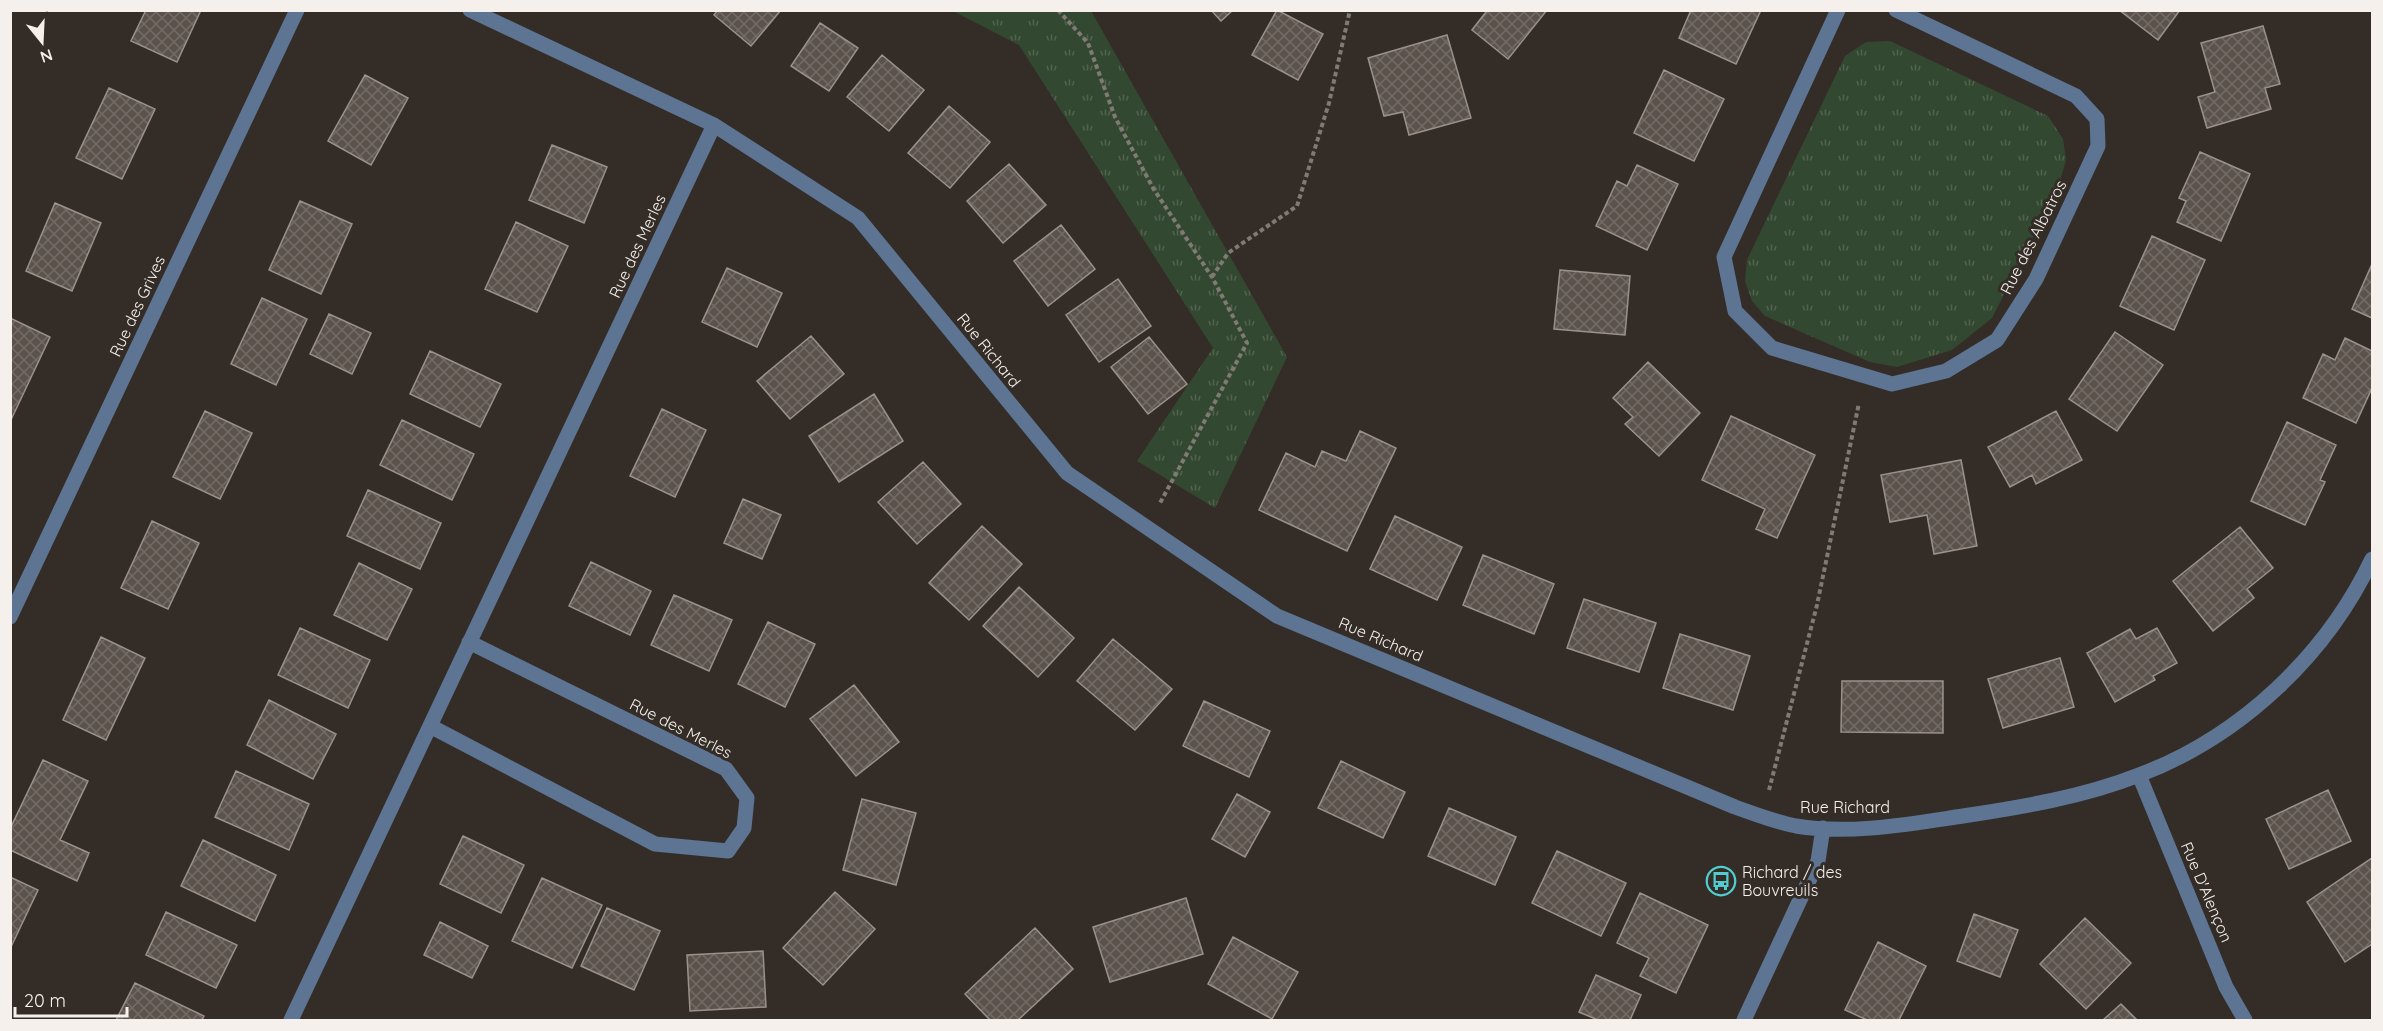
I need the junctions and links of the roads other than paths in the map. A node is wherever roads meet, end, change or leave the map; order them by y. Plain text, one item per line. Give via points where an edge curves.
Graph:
1 (297, 10) edge
2 (470, 10) edge
3 (1838, 10) edge
4 (1896, 10) edge
5 (714, 125) junction
6 (2373, 559) edge
7 (10, 617) edge
8 (470, 642) junction
9 (430, 726) junction
10 (2139, 775) junction
11 (1823, 828) junction
12 (291, 1020) edge
13 (1744, 1020) edge
14 (2245, 1020) edge

1 - 7 street, Rue des Grives
2 - 5 street, Rue Richard
3 - 4 street, Rue des Albatros via 1724,257 1735,311 1772,348 1892,384 1946,371 1997,340 2036,279 2098,147 2097,119 2076,96
5 - 8 street, Rue des Merles
5 - 11 street, Rue Richard via 858,218 1067,473 1277,615 1762,816 1797,826
6 - 10 street, Rue Richard via 2332,628 2278,687 2203,744
8 - 9 street, Rue des Merles
8 - 9 street, Rue des Merles via 726,769 747,798 744,828 728,851 655,844
9 - 12 street, Rue des Merles
10 - 11 street, Rue Richard via 2080,794 1986,812 1886,826
10 - 14 street, Rue D'Alençon via 2226,987
11 - 13 street via 1818,861

